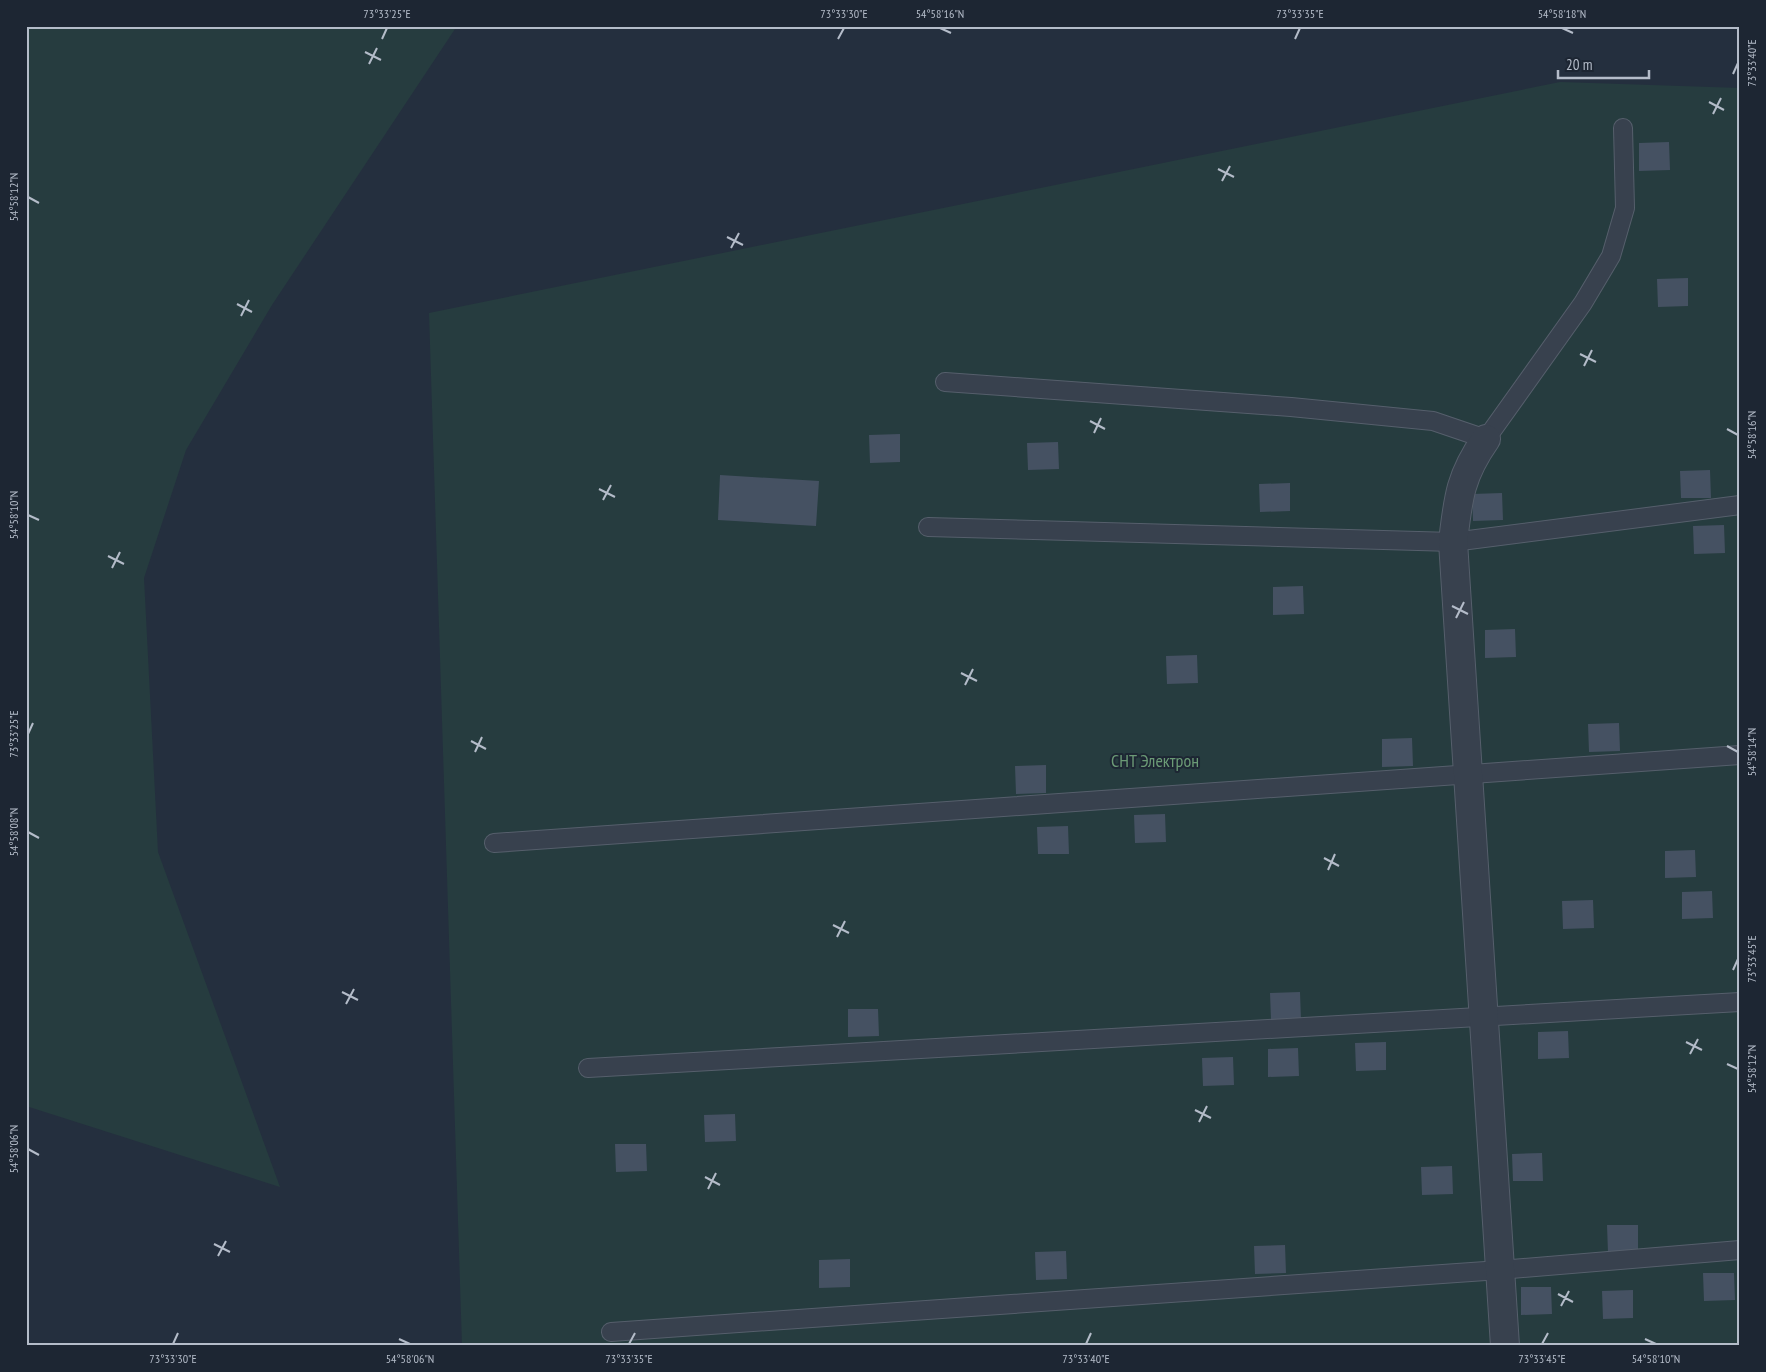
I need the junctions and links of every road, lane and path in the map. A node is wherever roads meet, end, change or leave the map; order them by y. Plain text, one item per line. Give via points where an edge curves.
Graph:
1 (1623, 128) dead end
2 (946, 382) dead end
3 (1486, 438) junction
4 (1740, 505) edge
5 (928, 527) dead end
6 (1453, 542) junction
7 (1740, 755) edge
8 (1468, 773) junction
9 (494, 843) dead end
10 (1740, 1002) edge
11 (1484, 1017) junction
12 (588, 1068) dead end
13 (1740, 1250) edge
14 (1500, 1270) junction
15 (611, 1332) dead end
16 (1505, 1346) edge

1 - 3 lane via 1625,208 1611,256 1524,389
2 - 3 lane via 1291,407 1433,421
3 - 6 street via 1470,463 1458,498
4 - 6 lane
5 - 6 lane
6 - 8 street
7 - 8 lane
8 - 9 lane
8 - 11 street
10 - 11 lane
11 - 12 lane
11 - 14 street
13 - 14 lane
14 - 15 lane
14 - 16 street

